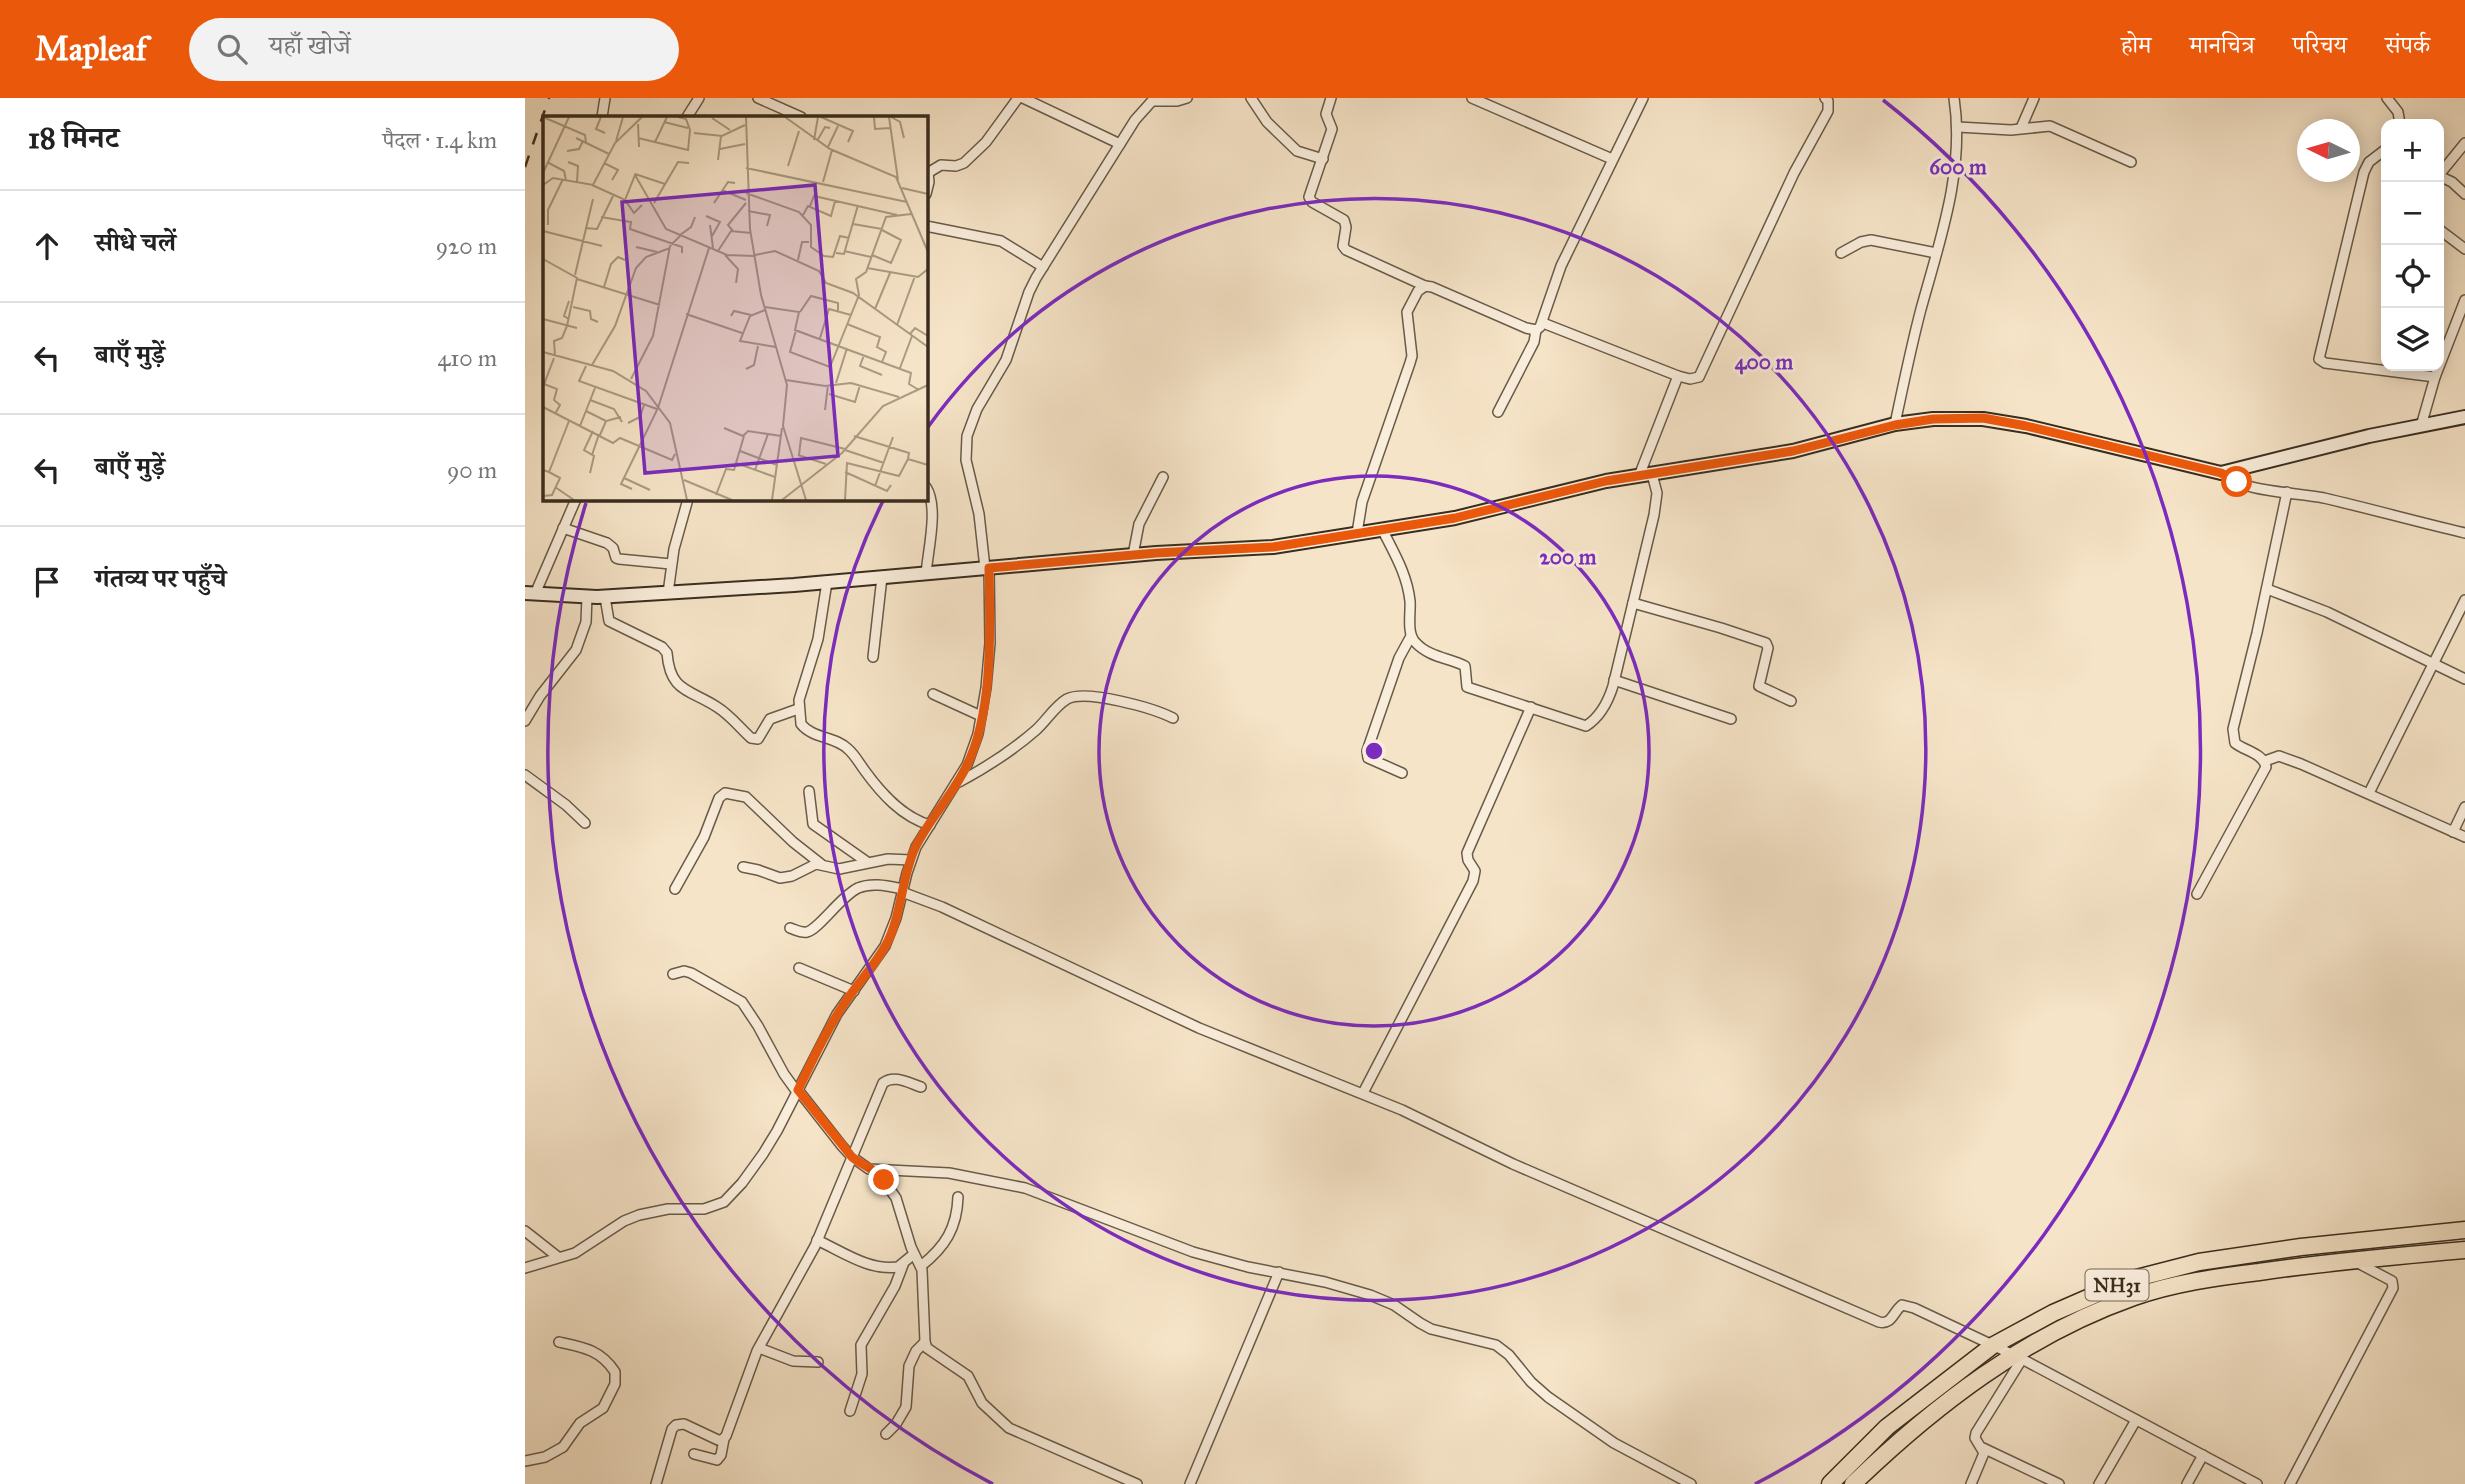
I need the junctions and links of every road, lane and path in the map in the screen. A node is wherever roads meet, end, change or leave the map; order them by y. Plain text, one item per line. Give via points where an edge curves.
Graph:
1 (605, 98) edge
2 (699, 98) edge
3 (758, 98) edge
4 (1021, 98) edge
5 (1187, 98) edge
6 (1251, 98) edge
7 (1331, 98) edge
8 (1472, 98) edge
9 (1643, 98) edge
10 (1825, 98) edge
11 (1954, 98) edge
12 (2033, 98) edge
13 (2387, 98) edge
14 (602, 116) edge
15 (688, 116) edge
16 (799, 116) edge
17 (2400, 119) edge
18 (1958, 127) junction
19 (2021, 128) junction
20 (2465, 143) edge
21 (1120, 144) junction
22 (2381, 152) edge
23 (2374, 157) junction
24 (1323, 159) junction
25 (1612, 159) junction
26 (2381, 160) edge
27 (2131, 162) dead end
28 (2444, 169) edge
29 (927, 174) edge
30 (2444, 178) edge
31 (2465, 194) edge
32 (927, 226) edge
33 (2444, 233) edge
34 (2465, 249) edge
35 (1841, 253) dead end
36 (1936, 253) junction
37 (1043, 267) junction
38 (1425, 286) junction
39 (2465, 300) edge
40 (1539, 326) junction
41 (1678, 376) junction
42 (2435, 377) junction
43 (1497, 412) dead end
44 (2465, 417) edge
45 (1895, 425) junction
46 (2421, 426) junction
47 (2218, 473) junction
48 (1646, 475) junction
49 (1163, 477) dead end
50 (927, 489) edge
51 (2287, 492) junction
52 (576, 500) edge
53 (688, 500) edge
54 (563, 528) junction
55 (1382, 529) junction
56 (1357, 533) junction
57 (2465, 533) edge
58 (1133, 555) junction
59 (671, 564) junction
60 (987, 568) junction
61 (926, 574) junction
62 (882, 578) junction
63 (827, 582) junction
64 (2267, 589) junction
65 (668, 593) junction
66 (530, 594) edge
67 (587, 596) junction
68 (605, 597) junction
69 (2465, 600) edge
70 (1633, 603) junction
71 (1411, 636) junction
72 (873, 657) dead end
73 (2433, 663) junction
74 (1614, 680) junction
75 (2465, 680) edge
76 (933, 694) dead end
77 (1791, 701) dead end
78 (1531, 707) junction
79 (798, 709) junction
80 (981, 716) junction
81 (1173, 718) dead end
82 (1731, 719) dead end
83 (525, 721) edge
84 (2265, 761) junction
85 (1402, 773) dead end
86 (525, 775) edge
87 (958, 783) junction
88 (809, 791) dead end
89 (2369, 793) junction
90 (2465, 807) edge
91 (585, 823) dead end
92 (930, 825) junction
93 (2453, 832) junction
94 (2465, 837) edge
95 (911, 860) junction
96 (867, 862) junction
97 (821, 864) junction
98 (743, 867) dead end
99 (675, 889) dead end
100 (902, 890) junction
101 (2197, 894) dead end
102 (790, 929) dead end
103 (799, 968) dead end
104 (673, 974) dead end
105 (854, 991) junction
106 (921, 1087) dead end
107 (798, 1091) junction
108 (1363, 1093) junction
109 (852, 1157) junction
110 (877, 1171) junction
111 (958, 1197) dead end
112 (2465, 1230) edge
113 (525, 1231) edge
114 (817, 1240) junction
115 (2465, 1250) edge
116 (914, 1254) junction
117 (558, 1257) junction
118 (2354, 1260) junction
119 (903, 1265) junction
120 (921, 1266) junction
121 (525, 1269) edge
122 (1279, 1272) junction
123 (559, 1342) dead end
124 (925, 1342) junction
125 (1992, 1346) junction
126 (759, 1348) junction
127 (2018, 1357) junction
128 (818, 1362) dead end
129 (850, 1411) dead end
130 (2136, 1420) junction
131 (886, 1434) dead end
132 (724, 1439) junction
133 (1983, 1448) junction
134 (694, 1454) dead end
135 (2203, 1455) junction
136 (525, 1461) edge
137 (656, 1484) edge
138 (1137, 1484) edge
139 (1190, 1484) edge
140 (1691, 1484) edge
141 (1830, 1484) edge
142 (1853, 1484) edge
143 (1971, 1484) edge
144 (2059, 1484) edge
145 (2099, 1484) edge
146 (2187, 1484) edge
147 (2257, 1484) edge
148 (2290, 1484) edge

1 - 14 street
2 - 15 street
3 - 16 street
4 - 21 street
4 - 29 street via 964,163 941,165
5 - 21 street via 1147,104
6 - 24 street via 1267,122 1297,151
7 - 24 street via 1326,114 1332,130
8 - 25 street
9 - 25 street
10 - 41 street via 1828,111 1794,173 1702,374 1695,379
11 - 18 street
12 - 19 street
13 - 17 street
18 - 19 street
18 - 36 street via 1954,181
19 - 27 street via 2050,125
20 - 28 street
21 - 37 street
22 - 23 street
23 - 26 street
23 - 42 street via 2364,172 2319,359
24 - 38 street via 1309,197 1344,220 1344,248
25 - 40 street via 1561,266
30 - 31 street
32 - 37 street via 1001,241
33 - 34 street
35 - 36 street via 1871,240
36 - 45 street
37 - 60 street via 1029,292 1006,359 967,436 965,460
38 - 40 street via 1526,328
38 - 56 street via 1407,312 1412,356 1362,502
39 - 42 street
40 - 41 street
40 - 43 street
41 - 48 street
42 - 46 street
44 - 46 street
45 - 47 street via 1983,418
45 - 48 street via 1793,451
46 - 47 street
47 - 51 street via 2237,482
48 - 55 street via 1455,518
48 - 70 street via 1656,486 1656,501
49 - 58 street via 1139,524
50 - 61 street via 933,512
51 - 57 street
51 - 64 street
52 - 54 street
53 - 59 street
54 - 59 street via 607,543 619,559
54 - 66 street
55 - 56 street
55 - 71 street via 1406,576
56 - 58 street via 1273,547
58 - 60 street
59 - 65 street
60 - 61 street
60 - 80 street via 990,643
61 - 62 street
62 - 63 street
62 - 72 street
63 - 65 street
63 - 79 street via 818,639
64 - 73 street via 2327,611
64 - 84 street via 2233,737 2239,747
65 - 68 street
66 - 67 street
67 - 68 street
67 - 83 street via 586,622 576,650
68 - 79 street via 609,621 662,647 673,678 718,708 751,738 758,739 770,719
69 - 73 street
70 - 74 street
70 - 77 street via 1766,643 1759,686
71 - 78 street via 1426,651 1465,666 1467,687
71 - 85 street via 1367,751 1372,761
73 - 75 street
73 - 89 street
74 - 78 street via 1605,706 1586,726
74 - 82 street
76 - 80 street
78 - 108 street via 1467,853 1475,871 1473,881
79 - 92 street via 805,729 846,747 903,813
80 - 87 street via 973,751
81 - 87 street via 1132,703 1070,697 1013,750
84 - 89 street via 2279,756
84 - 101 street via 2264,774
86 - 91 street
87 - 92 street
88 - 96 street via 813,824
89 - 93 street
90 - 93 street
92 - 95 street
93 - 94 street
95 - 96 street
95 - 100 street
96 - 97 street via 839,869
97 - 98 street via 780,878
97 - 99 street via 746,797 725,793
100 - 102 street via 875,885 858,888 811,930
100 - 105 street via 885,946
100 - 108 street via 1199,1028
103 - 105 street
104 - 107 street via 691,973 743,1002
105 - 107 street
106 - 109 street via 885,1080
107 - 109 street
107 - 117 street via 777,1132 724,1202 704,1209 639,1215 586,1247
108 - 125 street via 1556,1183 1878,1322 1889,1321 1897,1309 1908,1306
109 - 110 street
109 - 114 street
110 - 116 street via 896,1198
110 - 122 street via 949,1173 1025,1188 1193,1252
111 - 120 street via 954,1227
112 - 125 highway, NH31 via 2199,1262 2129,1280 2053,1312
113 - 117 street
114 - 119 street via 869,1264
114 - 126 street
115 - 118 highway, NH31
116 - 119 street
116 - 120 street
117 - 121 street
118 - 127 highway, NH31 via 2202,1280 2135,1297 2061,1329
118 - 148 street via 2392,1281 2393,1288
119 - 129 street via 861,1345 862,1374
120 - 124 street
122 - 139 street
122 - 140 street via 1370,1295 1431,1329 1496,1345 1548,1397 1614,1443
123 - 136 street via 598,1353 615,1372 615,1384 603,1408 580,1423 563,1447
124 - 131 street via 909,1366 906,1407
124 - 138 street via 932,1352 968,1376 982,1403 1009,1428
125 - 127 street
125 - 141 highway, NH31 via 1887,1427
126 - 128 street via 793,1361
126 - 132 street
127 - 130 street
127 - 133 street via 1976,1433
127 - 142 highway, NH31 via 1953,1397
130 - 135 street
130 - 145 street
132 - 134 street via 717,1461
132 - 137 street via 676,1425
133 - 143 street
133 - 144 street
135 - 146 street
135 - 147 street

